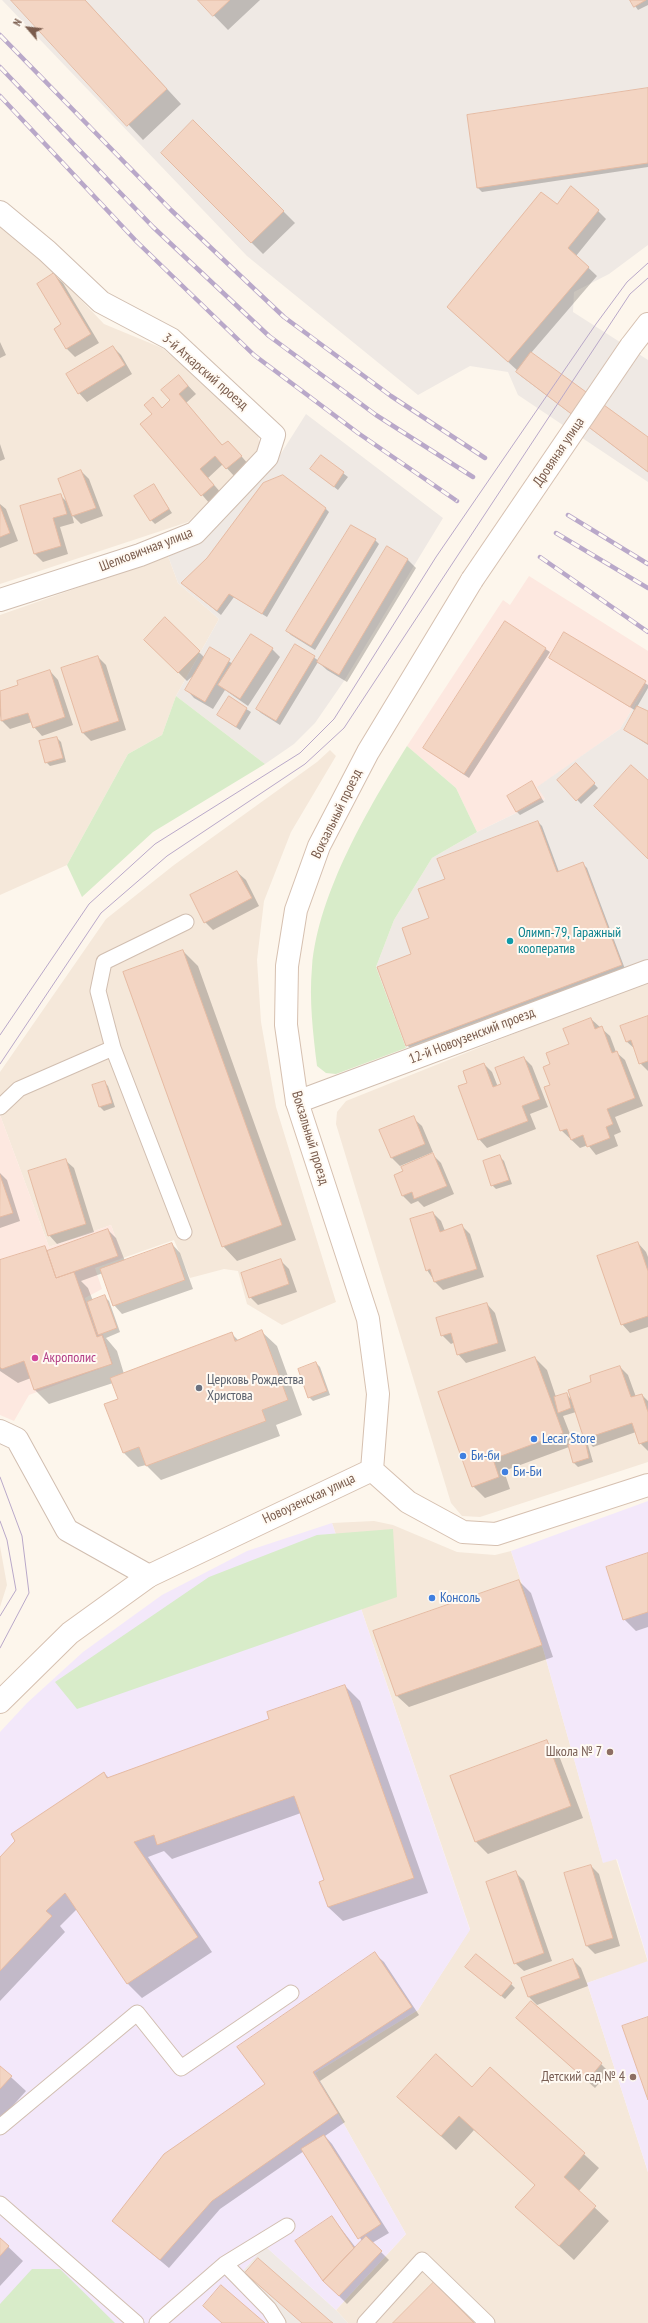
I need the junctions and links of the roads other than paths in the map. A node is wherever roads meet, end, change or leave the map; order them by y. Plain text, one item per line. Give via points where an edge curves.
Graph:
1 (0, 212) edge
2 (648, 324) edge
3 (274, 435) joint
4 (472, 580) joint
5 (0, 600) edge
6 (186, 922) dead end
7 (648, 971) edge
8 (113, 1048) junction
9 (297, 1102) junction
10 (0, 1107) edge
11 (184, 1232) dead end
12 (0, 1431) edge
13 (372, 1470) junction
14 (648, 1485) edge
15 (149, 1576) junction
16 (0, 1702) edge
17 (291, 1993) dead end
18 (0, 2127) edge
19 (0, 2204) edge
20 (287, 2226) dead end
21 (225, 2264) junction
22 (136, 2323) edge
23 (157, 2323) edge
24 (278, 2323) edge
25 (365, 2323) edge
26 (487, 2323) edge

1 - 3 main road, 3-й Аткарский проезд via 47,251 101,302 171,339
2 - 4 main road, Дровяная улица, bridge
3 - 5 main road, Шелковичная улица via 267,456 195,533 140,555
4 - 9 main road, Вокзальный проезд via 368,752 319,846 296,910 287,966 286,1025
6 - 8 lane via 104,962 98,991
7 - 9 main road, 12-й Новоузенский проезд
8 - 10 lane via 19,1089
8 - 11 lane
9 - 13 main road, Вокзальный проезд via 368,1319 378,1394
12 - 15 main road via 17,1439 67,1530
13 - 14 main road, Новоузенская улица via 408,1502 463,1532 496,1534
13 - 15 main road, Новоузенская улица
15 - 16 main road, Новоузенская улица via 70,1633
17 - 18 lane via 180,2068 137,2013
19 - 22 lane
20 - 21 lane
21 - 23 lane
21 - 24 lane
25 - 26 lane via 422,2260

